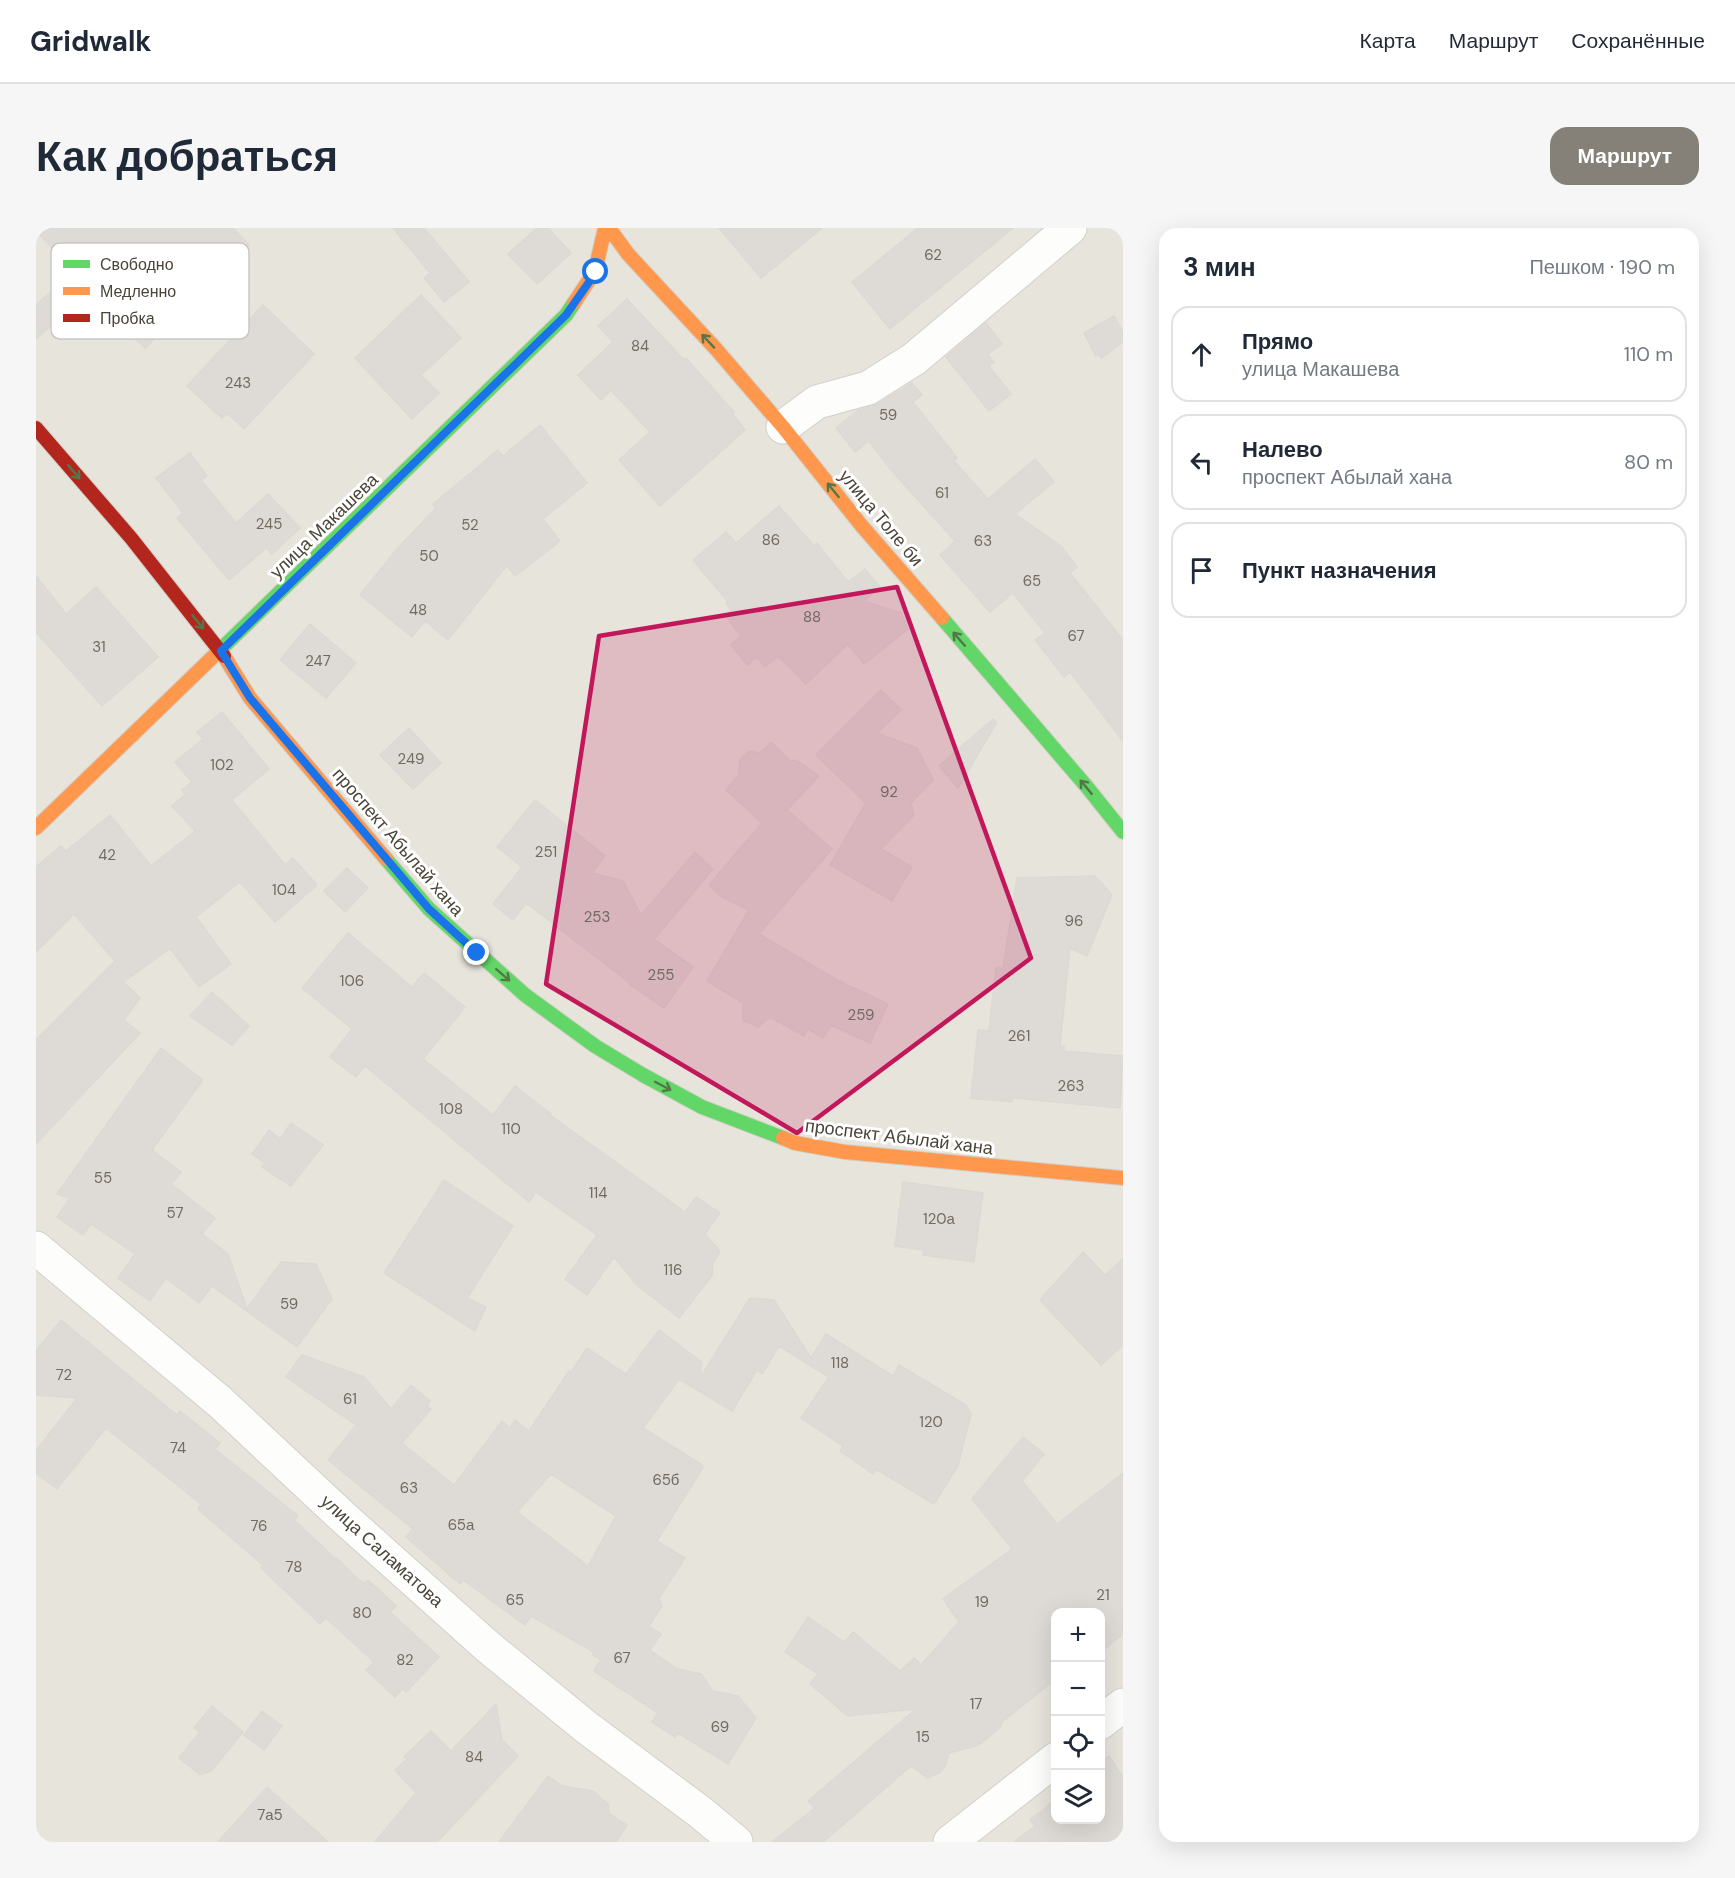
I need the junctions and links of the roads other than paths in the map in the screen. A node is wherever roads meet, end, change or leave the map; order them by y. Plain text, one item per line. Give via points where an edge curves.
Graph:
1 (607, 228) edge
2 (1070, 228) edge
3 (783, 427) junction
4 (36, 428) edge
5 (221, 651) junction
6 (36, 828) edge
7 (1123, 832) edge
8 (1123, 1178) edge
9 (36, 1248) edge
10 (1123, 1705) edge
11 (1105, 1720) edge
12 (1051, 1763) edge
13 (736, 1842) edge
14 (950, 1842) edge

3 -> 1 street, улица Толе би
1 - 5 street, улица Макашева via 596,272 566,315
2 - 3 street via 915,359 868,388 817,402
7 -> 3 street, улица Толе би via 861,525
4 -> 5 street, проспект Абылай хана
5 - 6 street, улица Макашева
5 -> 8 street, проспект Абылай хана via 250,698 429,909 525,995 643,1075 702,1107 795,1143 845,1152
9 - 13 street, улица Саламатова via 220,1402 487,1646
10 - 11 street
12 - 14 street

